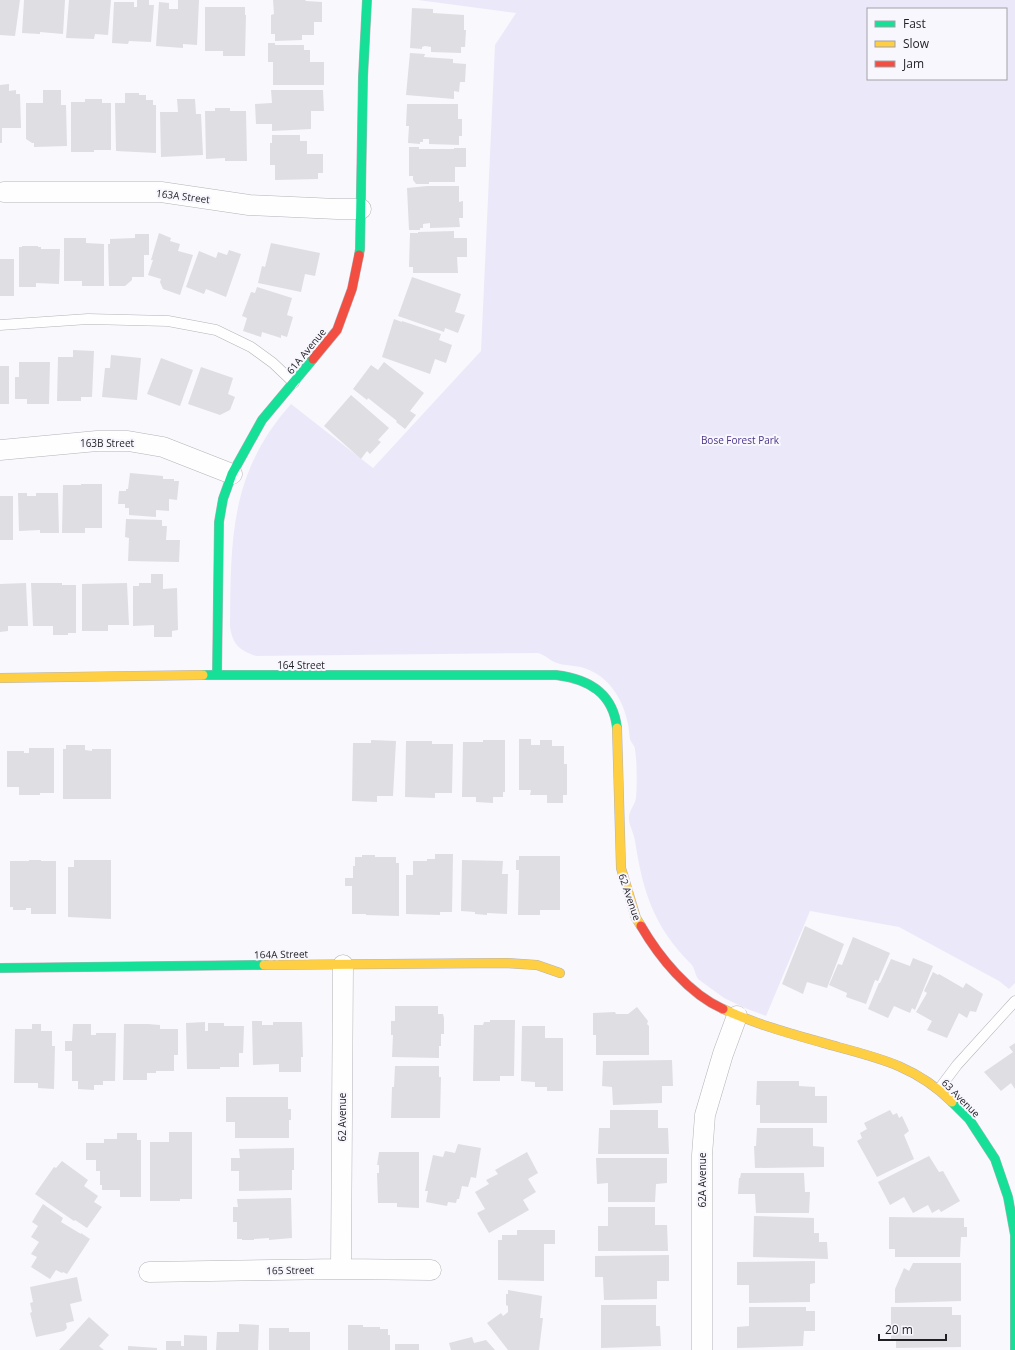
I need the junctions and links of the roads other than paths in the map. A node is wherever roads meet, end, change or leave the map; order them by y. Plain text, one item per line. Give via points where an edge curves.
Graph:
1 (367, 0) edge
2 (4, 192) dead end
3 (362, 209) junction
4 (0, 325) edge
5 (294, 382) junction
6 (0, 450) edge
7 (232, 474) junction
8 (217, 675) junction
9 (0, 678) edge
10 (598, 690) joint
11 (343, 965) junction
12 (0, 968) edge
13 (560, 973) dead end
14 (1015, 1001) edge
15 (737, 1016) junction
16 (938, 1089) junction
17 (341, 1269) junction
18 (430, 1270) dead end
19 (149, 1272) dead end
20 (702, 1350) edge
21 (1015, 1350) edge

1 - 3 street, 61A Avenue via 362,84
2 - 3 street, 163A Street via 161,192 249,205
3 - 5 street, 61A Avenue via 360,249 352,289 337,330
4 - 5 lane via 88,319 168,321 216,330 250,347
5 - 7 street, 61A Avenue via 262,420
6 - 7 street, 163B Street via 96,441 128,441 163,447
7 - 8 street, 61A Avenue via 219,522
8 - 9 street, 164 Street
8 - 10 street, 164 Street via 556,675 589,683
10 - 15 street, 62 Avenue via 613,711 617,726 620,868 636,918 649,940 685,983 715,1006
11 - 12 street, 164A Street
11 - 13 street, 164A Street via 506,963 537,966
11 - 17 street, 62 Avenue
14 - 16 lane
15 - 16 street, 63 Avenue via 888,1061 914,1073
15 - 20 street, 62A Avenue via 705,1115 702,1155
16 - 21 street, 63 Avenue via 969,1119 995,1159 1008,1197 1015,1235
17 - 18 street, 165 Street
17 - 19 street, 165 Street

